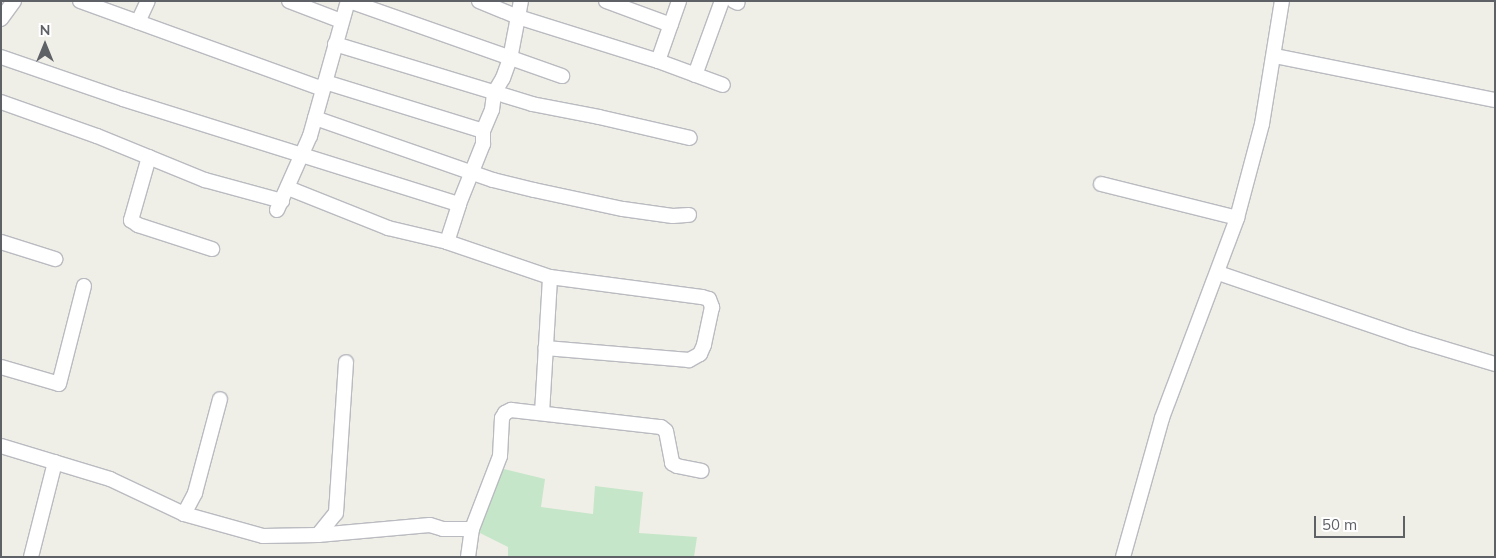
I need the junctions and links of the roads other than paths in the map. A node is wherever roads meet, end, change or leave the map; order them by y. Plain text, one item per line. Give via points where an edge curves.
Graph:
1 (14, 1) edge
2 (80, 1) edge
3 (148, 1) edge
4 (289, 1) edge
5 (349, 1) edge
6 (479, 1) edge
7 (521, 1) edge
8 (606, 1) edge
9 (679, 1) edge
10 (722, 1) edge
11 (1282, 1) edge
12 (518, 17) junction
13 (1, 19) edge
14 (341, 21) junction
15 (138, 22) junction
16 (671, 25) junction
17 (335, 44) junction
18 (1274, 56) junction
19 (1, 57) edge
20 (510, 59) junction
21 (658, 61) junction
22 (695, 75) junction
23 (562, 76) dead end
24 (723, 85) dead end
25 (324, 86) junction
26 (494, 94) junction
27 (1492, 99) edge
28 (1, 102) edge
29 (315, 118) junction
30 (483, 131) junction
31 (690, 138) dead end
32 (303, 154) junction
33 (149, 157) junction
34 (474, 172) junction
35 (1101, 184) dead end
36 (282, 200) junction
37 (459, 204) junction
38 (689, 215) dead end
39 (1237, 218) junction
40 (1, 242) edge
41 (447, 242) junction
42 (212, 249) dead end
43 (55, 259) dead end
44 (1218, 273) junction
45 (550, 277) junction
46 (84, 286) dead end
47 (546, 348) junction
48 (346, 362) dead end
49 (1495, 364) edge
50 (1, 367) edge
51 (220, 399) dead end
52 (542, 413) junction
53 (1, 446) edge
54 (56, 462) junction
55 (702, 471) dead end
56 (184, 514) junction
57 (472, 528) junction
58 (318, 535) junction
59 (31, 557) edge
60 (468, 557) edge
61 (1123, 557) edge

1 - 13 street
2 - 15 street
3 - 15 street
4 - 14 street
5 - 14 street
5 - 20 street
6 - 12 street
7 - 12 street
8 - 16 street
9 - 16 street
10 - 22 street
11 - 18 street
12 - 20 street
12 - 21 street
14 - 17 street
15 - 25 street
16 - 21 street
17 - 25 street
17 - 26 street
18 - 27 street
18 - 39 street via 1262,124
19 - 32 street via 123,99
20 - 23 street
20 - 26 street
21 - 22 street
22 - 24 street
25 - 29 street
25 - 30 street
26 - 30 street via 492,110
26 - 31 street
28 - 33 street
29 - 32 street
29 - 34 street
30 - 34 street via 483,144
32 - 36 street
32 - 37 street
33 - 36 street via 205,180
33 - 42 street via 131,220
34 - 37 street
34 - 38 street via 493,180 580,201 673,216
35 - 39 street
36 - 41 street
37 - 41 street
39 - 44 street
40 - 43 street
41 - 45 street
44 - 49 street
44 - 61 street via 1162,418
45 - 47 street
45 - 47 street via 702,297 709,299 712,307 704,345 700,354 689,360
46 - 50 street via 59,384
47 - 52 street
48 - 58 street via 336,513
51 - 56 street via 195,493
52 - 55 street via 662,427 666,431 672,463
52 - 57 street via 505,412 500,456
53 - 54 street
54 - 56 street via 110,479
54 - 59 street
56 - 58 street via 263,536
57 - 58 street via 430,525
57 - 60 street

